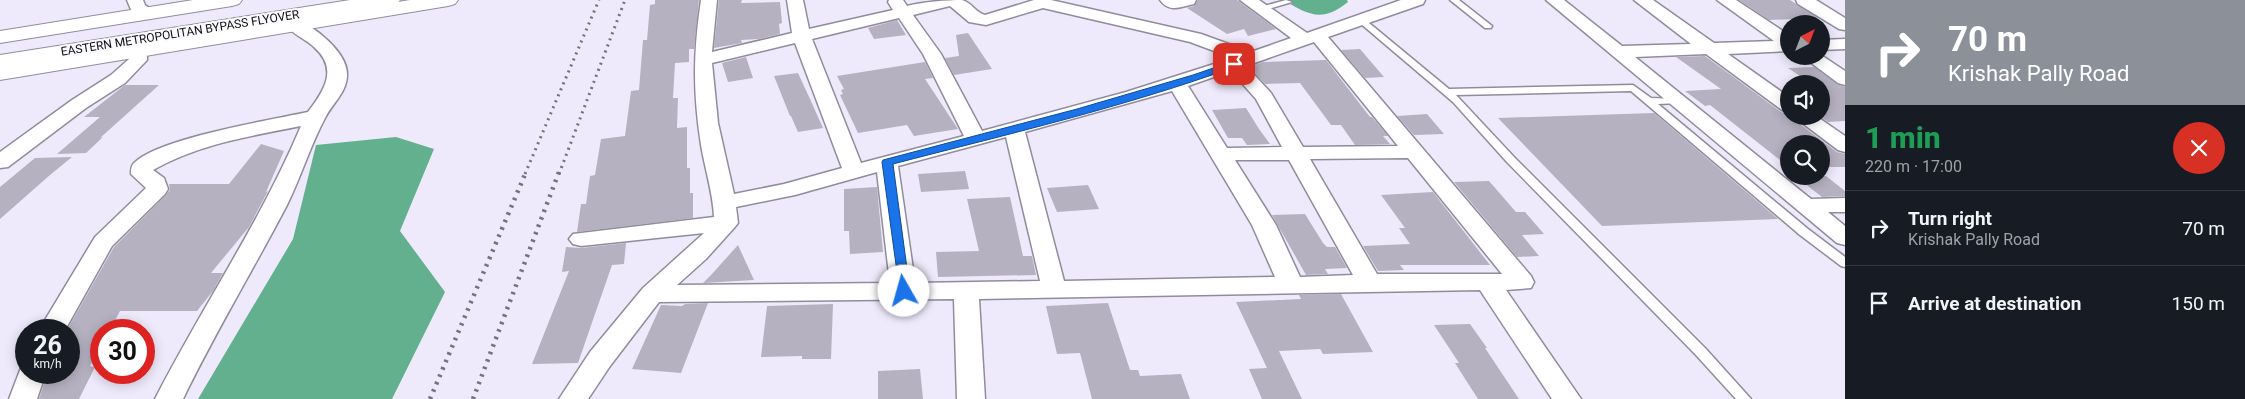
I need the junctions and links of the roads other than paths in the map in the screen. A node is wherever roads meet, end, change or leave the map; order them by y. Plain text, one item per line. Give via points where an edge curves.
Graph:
1 (232, 0) edge
2 (302, 0) edge
3 (390, 0) edge
4 (448, 0) edge
5 (709, 0) edge
6 (795, 0) edge
7 (955, 0) edge
8 (1168, 0) edge
9 (1188, 0) edge
10 (1417, 0) edge
11 (1454, 0) edge
12 (1554, 0) edge
13 (1642, 0) edge
14 (1725, 0) edge
15 (1804, 0) edge
16 (1288, 2) dead end
17 (1254, 4) edge
18 (1386, 5) edge
19 (141, 6) edge
20 (899, 6) edge
21 (1363, 20) junction
22 (295, 25) junction
23 (1845, 25) edge
24 (1488, 26) dead end
25 (801, 35) junction
26 (0, 37) edge
27 (1311, 37) junction
28 (1780, 38) edge
29 (1780, 44) edge
30 (1845, 44) edge
31 (1830, 45) edge
32 (0, 48) edge
33 (1709, 48) junction
34 (138, 50) junction
35 (1617, 52) junction
36 (703, 60) junction
37 (1242, 61) junction
38 (0, 62) edge
39 (1824, 65) edge
40 (0, 72) edge
41 (1845, 79) edge
42 (1177, 83) junction
43 (1447, 92) junction
44 (1780, 99) edge
45 (1649, 101) junction
46 (1677, 101) junction
47 (315, 116) junction
48 (1816, 125) edge
49 (1014, 129) junction
50 (976, 139) junction
51 (1845, 146) edge
52 (1414, 152) junction
53 (1220, 154) junction
54 (1297, 154) junction
55 (0, 162) edge
56 (887, 162) junction
57 (854, 172) junction
58 (1845, 205) edge
59 (1808, 206) junction
60 (726, 213) junction
61 (1845, 238) edge
62 (581, 239) dead end
63 (1845, 263) edge
64 (1487, 281) junction
65 (1370, 283) junction
66 (1291, 285) junction
67 (1054, 288) junction
68 (966, 289) junction
69 (904, 291) junction
70 (652, 294) junction
71 (58, 319) edge
72 (28, 384) edge
73 (23, 399) edge
74 (169, 399) edge
75 (573, 399) edge
76 (971, 399) edge
77 (1567, 399) edge
78 (1744, 399) edge

1 - 19 main road
2 - 32 main road, EASTERN METROPOLITAN BYPASS FLYOVER
3 - 38 main road, EASTERN METROPOLITAN BYPASS FLYOVER
4 - 22 main road
5 - 36 street
6 - 25 street
7 - 20 street
7 - 37 street via 975,18 986,20 1042,3 1195,38
8 - 9 street via 1172,4
10 - 18 street
11 - 24 lane
12 - 35 street
13 - 33 street
14 - 28 street
15 - 23 street
16 - 17 lane
17 - 27 street
18 - 21 street
19 - 26 main road
20 - 25 street
20 - 50 street via 932,54
21 - 27 street
21 - 43 lane
22 - 34 main road
22 - 47 street via 321,43 334,59 338,76 331,95
25 - 36 street
25 - 57 street
27 - 37 street
27 - 52 street
29 - 33 street
30 - 31 street
33 - 35 street
33 - 44 street
34 - 40 main road
34 - 55 street via 138,60 124,74
35 - 46 street
36 - 60 street via 708,124
37 - 42 street
37 - 54 street
39 - 41 street
42 - 49 street
42 - 53 street
43 - 45 lane via 1633,88
43 - 78 lane
45 - 46 lane
45 - 63 lane
46 - 59 street
47 - 71 street via 204,142 142,167 142,174 156,183 157,189 104,242
47 - 74 street via 275,206 188,359
48 - 51 street
49 - 50 street
49 - 67 street
50 - 56 street
52 - 54 street
52 - 64 street via 1522,282
53 - 54 street
53 - 66 street via 1264,225
54 - 65 street
56 - 57 street
56 - 69 street
57 - 60 street
58 - 59 street
59 - 61 street
60 - 62 street
60 - 70 street via 697,254
64 - 65 street
64 - 77 street
65 - 66 street
66 - 67 street
67 - 68 street
68 - 69 street
68 - 76 street
69 - 70 street
70 - 75 street
72 - 73 street

